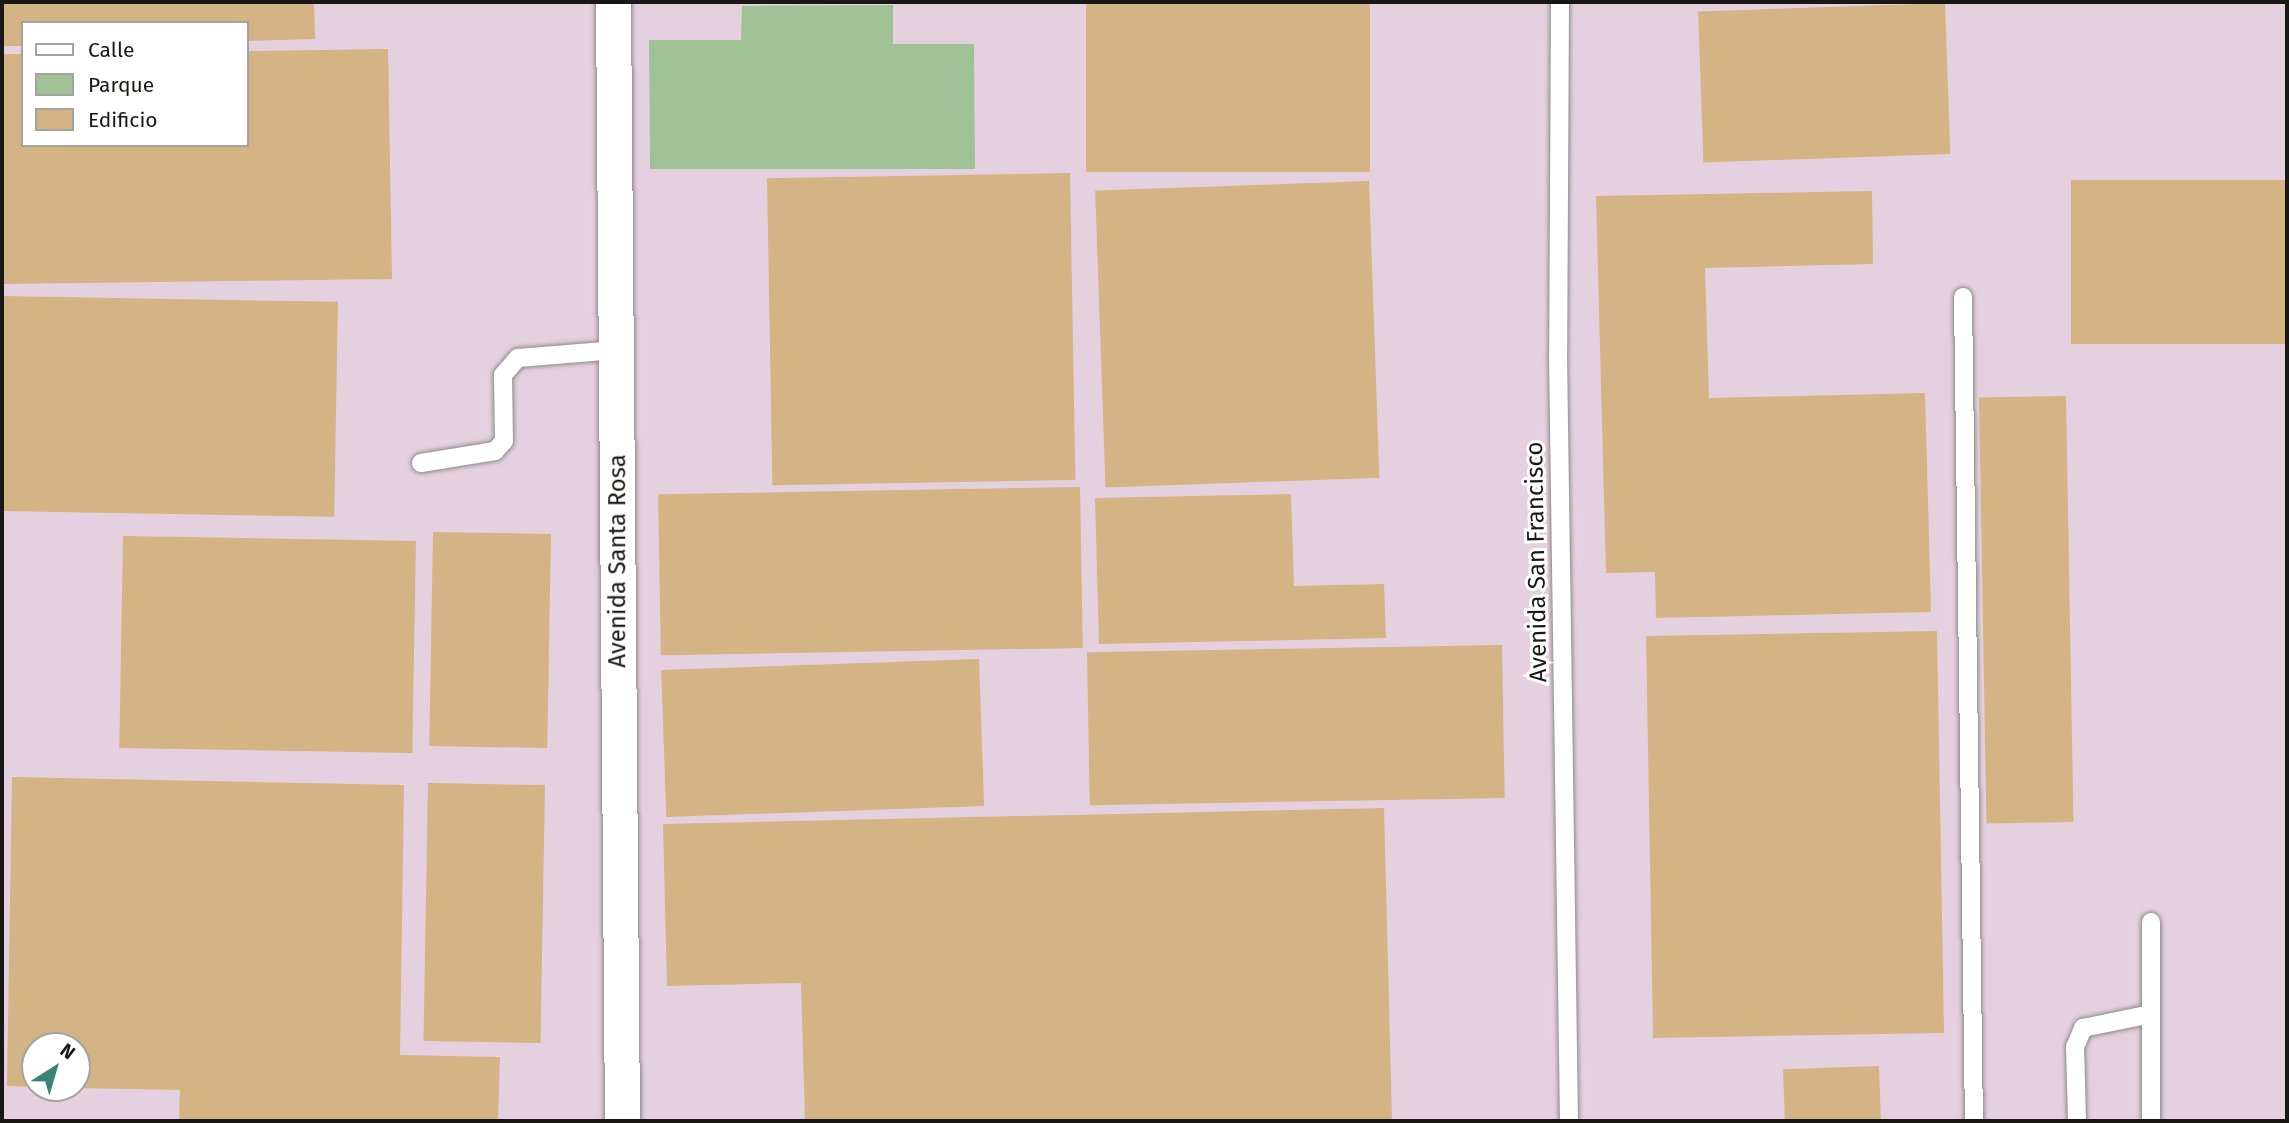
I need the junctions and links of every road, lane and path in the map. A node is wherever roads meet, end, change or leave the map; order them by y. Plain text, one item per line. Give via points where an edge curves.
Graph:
1 (613, 2) edge
2 (1560, 2) edge
3 (1963, 298) dead end
4 (617, 350) junction
5 (421, 463) dead end
6 (2151, 922) dead end
7 (2151, 1014) junction
8 (622, 1121) edge
9 (1569, 1121) edge
10 (1974, 1121) edge
11 (2077, 1121) edge
12 (2151, 1121) edge

1 - 4 street, Avenida Santa Rosa
2 - 9 lane, Avenida San Francisco via 1558,354
3 - 10 lane
4 - 5 lane via 518,358 503,376 504,441 495,451
4 - 8 street, Avenida Santa Rosa
6 - 7 lane
7 - 11 lane via 2083,1028 2075,1047
7 - 12 lane

